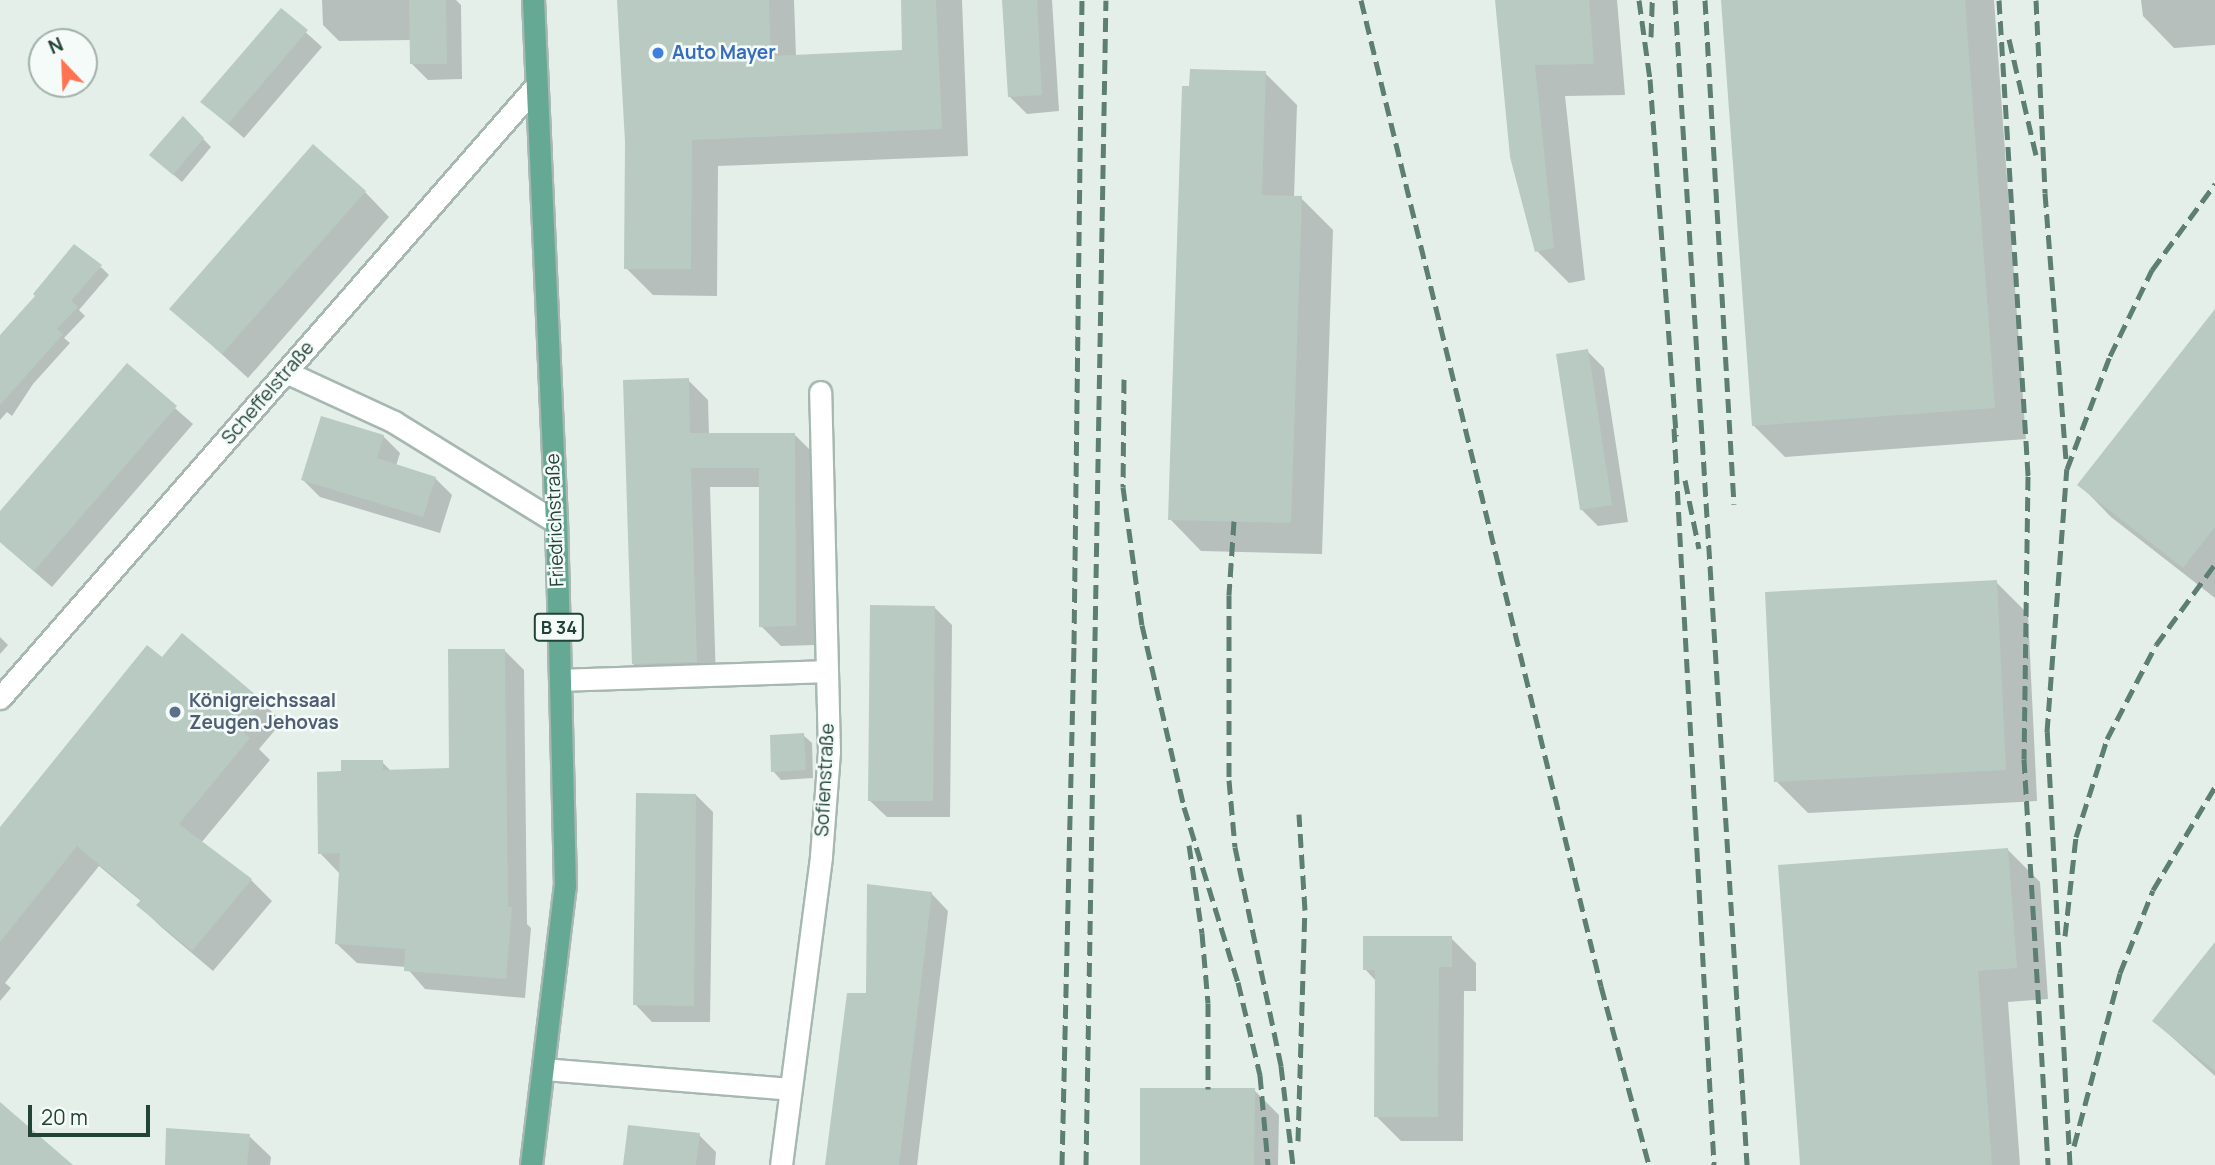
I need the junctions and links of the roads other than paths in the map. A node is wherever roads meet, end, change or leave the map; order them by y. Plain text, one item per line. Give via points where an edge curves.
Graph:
1 (533, 0) edge
2 (535, 87) junction
3 (286, 372) junction
4 (820, 392) dead end
5 (556, 522) junction
6 (827, 671) junction
7 (560, 680) junction
8 (0, 698) edge
9 (542, 1069) junction
10 (789, 1089) junction
11 (531, 1165) edge
12 (781, 1165) edge

1 - 2 main road, Friedrichstraße / B 34
2 - 3 street, Scheffelstraße
2 - 5 main road, Friedrichstraße / B 34
3 - 5 street via 394,422
3 - 8 street, Scheffelstraße
4 - 6 street, Sofienstraße
5 - 7 main road, Friedrichstraße / B 34
6 - 7 street
6 - 10 street, Sofienstraße via 829,752 821,856
7 - 9 main road, Friedrichstraße / B 34 via 565,886
9 - 10 street
9 - 11 main road, Friedrichstraße / B 34
10 - 12 street, Sofienstraße

